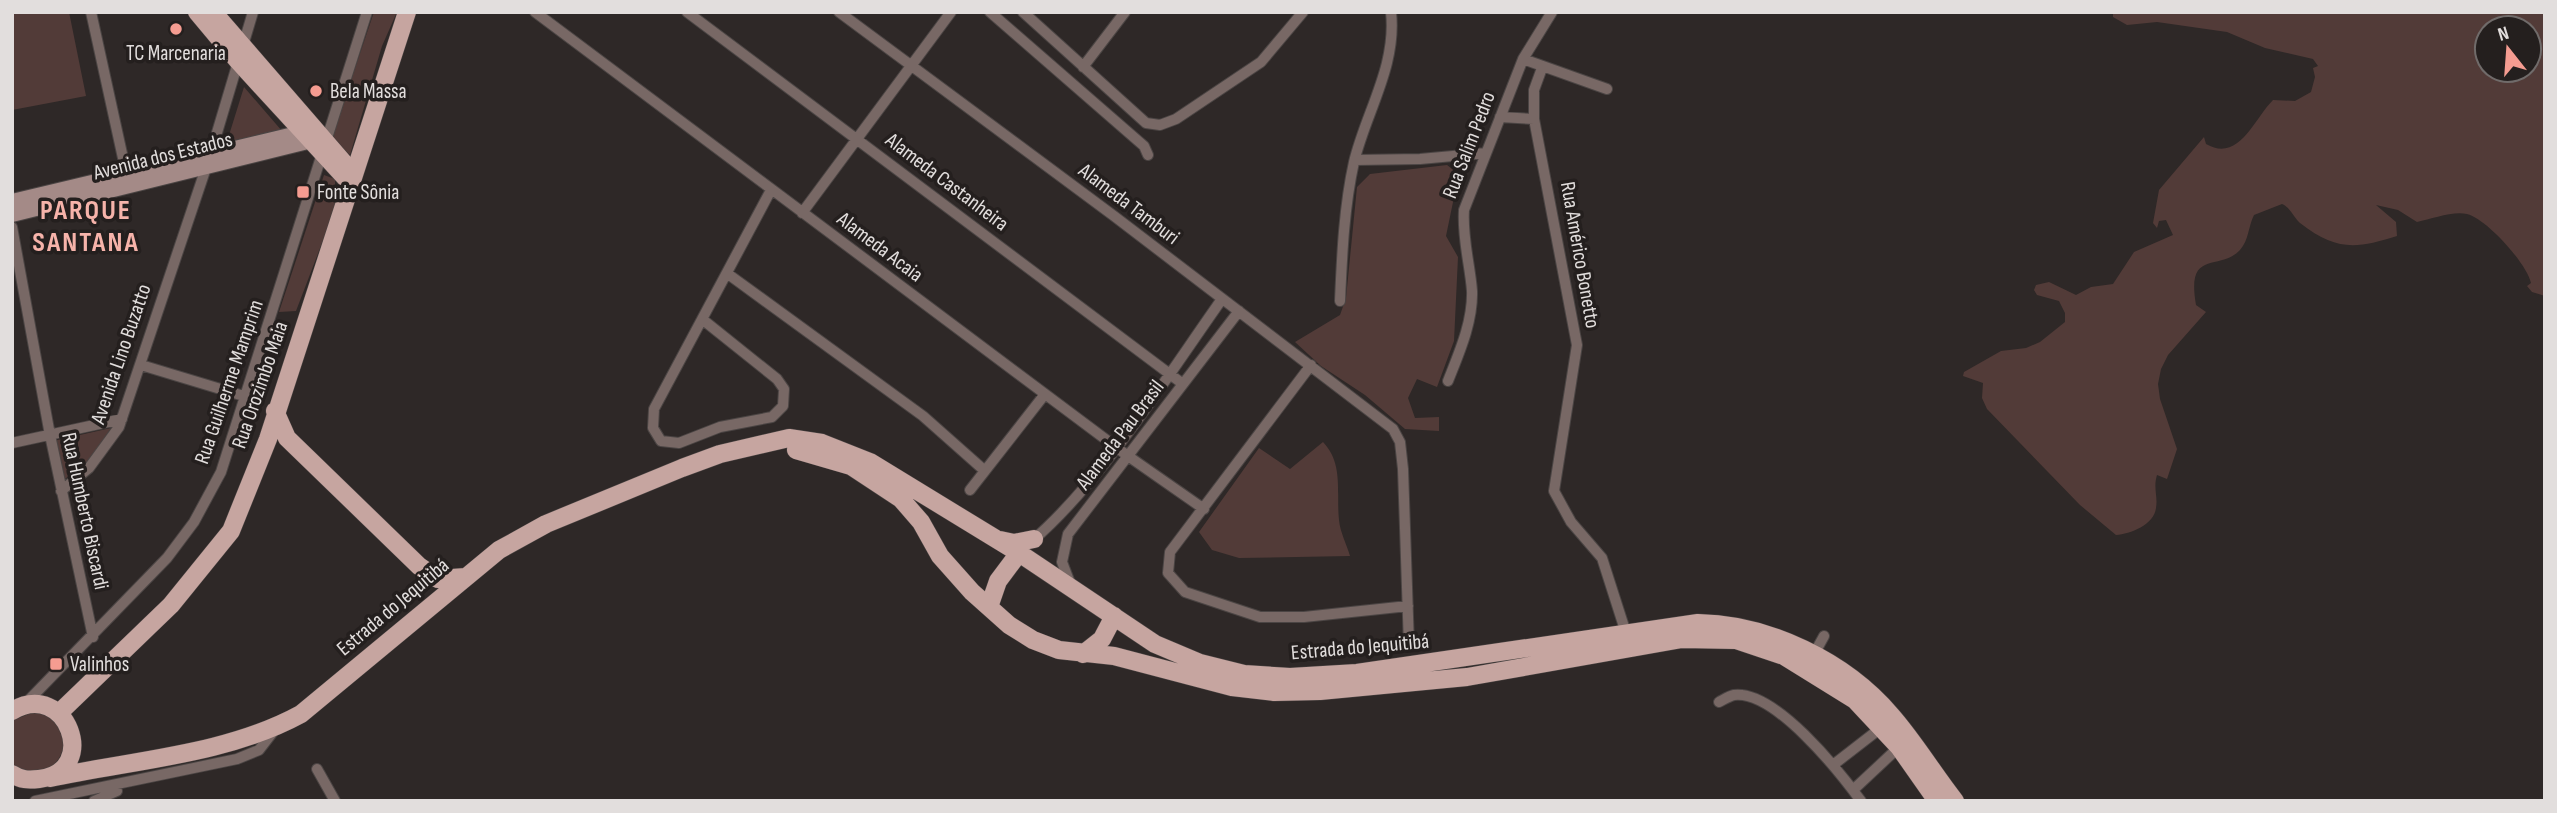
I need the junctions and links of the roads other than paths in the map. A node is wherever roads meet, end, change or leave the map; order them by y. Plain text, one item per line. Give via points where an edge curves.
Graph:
1 (91, 12) edge
2 (197, 12) edge
3 (213, 12) edge
4 (253, 12) edge
5 (367, 12) edge
6 (407, 12) edge
7 (535, 12) edge
8 (687, 12) edge
9 (839, 12) edge
10 (951, 12) edge
11 (990, 12) edge
12 (1023, 12) edge
13 (1125, 12) edge
14 (1303, 12) edge
15 (1391, 12) edge
16 (1552, 12) edge
17 (240, 53) junction
18 (1523, 59) junction
19 (911, 66) junction
20 (1083, 67) junction
21 (1542, 68) junction
22 (1607, 89) dead end
23 (1500, 117) junction
24 (1534, 119) junction
25 (857, 138) junction
26 (316, 139) junction
27 (1486, 153) junction
28 (1148, 155) dead end
29 (1354, 160) junction
30 (207, 162) junction
31 (127, 180) junction
32 (353, 180) junction
33 (771, 190) junction
34 (12, 201) edge
35 (802, 213) junction
36 (12, 215) edge
37 (12, 227) edge
38 (728, 274) junction
39 (1222, 299) junction
40 (1340, 301) dead end
41 (1239, 311) junction
42 (702, 319) junction
43 (141, 365) junction
44 (1311, 365) junction
45 (1169, 373) junction
46 (1448, 381) dead end
47 (1183, 384) junction
48 (1045, 394) junction
49 (247, 397) junction
50 (275, 411) junction
51 (122, 419) junction
52 (50, 435) junction
53 (287, 438) junction
54 (12, 443) edge
55 (759, 446) junction
56 (1116, 446) junction
57 (261, 453) junction
58 (1128, 456) junction
59 (985, 471) junction
60 (970, 490) dead end
61 (61, 491) junction
62 (1204, 509) junction
63 (1054, 522) junction
64 (1068, 534) junction
65 (989, 538) junction
66 (1034, 539) junction
67 (1019, 554) junction
68 (419, 566) junction
69 (466, 577) junction
70 (1075, 592) junction
71 (1408, 606) junction
72 (989, 607) junction
73 (1114, 615) junction
74 (416, 619) junction
75 (1626, 633) junction
76 (1824, 636) dead end
77 (93, 637) junction
78 (1409, 646) dead end
79 (1083, 654) junction
80 (1813, 656) junction
81 (51, 678) junction
82 (1719, 702) dead end
83 (17, 705) edge
84 (54, 710) junction
85 (1882, 727) junction
86 (276, 728) junction
87 (1899, 747) junction
88 (1833, 765) junction
89 (317, 769) dead end
90 (50, 778) junction
91 (17, 779) edge
92 (136, 782) junction
93 (1853, 790) junction
94 (70, 797) edge
95 (51, 799) edge
96 (35, 801) edge
97 (94, 801) edge
98 (335, 801) edge
99 (1861, 801) edge
100 (1937, 801) edge
101 (1955, 801) edge

1 - 31 street
2 - 17 main road
3 - 17 main road
4 - 17 street, Avenida Lino Buzatto
5 - 26 street, Rua Guilherme Mamprim
6 - 32 main road, Rua Orozimbo Maia
7 - 33 street, Alameda Acaia
8 - 25 street, Alameda Castanheira
9 - 19 street, Alameda Tamburi
10 - 19 street
11 - 28 street via 1144,146
12 - 20 street
13 - 20 street
14 - 20 street via 1261,62 1160,125 1146,123
15 - 29 street via 1390,55
16 - 18 street, Rua Salim Pedro
17 - 26 main road
17 - 30 street, Avenida Lino Buzatto
18 - 21 street
18 - 23 street, Rua Salim Pedro
19 - 25 street
19 - 39 street, Alameda Tamburi
21 - 22 street
21 - 24 street, Rua Américo Bonetto via 1534,90
23 - 24 street
23 - 27 street, Rua Salim Pedro
24 - 75 street, Rua Américo Bonetto via 1577,345 1554,492 1601,558
25 - 35 street
25 - 45 street, Alameda Castanheira
26 - 30 main road, Avenida dos Estados
26 - 32 main road
26 - 49 street, Rua Guilherme Mamprim
27 - 29 street
27 - 46 street, Rua Salim Pedro via 1464,210 1472,294 1469,320
29 - 40 street
30 - 31 main road, Avenida dos Estados
30 - 43 street, Avenida Lino Buzatto
31 - 34 main road, Avenida dos Estados
31 - 36 main road, Avenida dos Estados
32 - 50 main road, Rua Orozimbo Maia
33 - 35 street, Alameda Acaia
33 - 38 street
35 - 48 street, Alameda Acaia
37 - 52 street, Rua Humberto Biscardi
38 - 42 street
38 - 59 street via 923,416
39 - 41 street, Alameda Tamburi
39 - 45 street, Alameda Pau Brasil
41 - 44 street, Alameda Tamburi
41 - 47 street, Alameda Pau Brasil
42 - 42 street via 654,409 653,428 661,442 679,443 720,427 772,417 783,406 784,389 777,379
43 - 49 street
43 - 51 street, Avenida Lino Buzatto
44 - 62 street
44 - 71 street, Alameda Tamburi via 1393,429 1401,442
45 - 47 street, Alameda Castanheira
45 - 56 street, Alameda Pau Brasil
47 - 58 street, Alameda Pau Brasil
48 - 56 street, Alameda Acaia
48 - 59 street
49 - 77 street, Rua Guilherme Mamprim via 221,472 194,522
50 - 53 main road
50 - 57 main road, Rua Orozimbo Maia
51 - 52 street
51 - 61 street, Avenida Lino Buzatto via 107,447
52 - 54 street
52 - 61 street, Rua Humberto Biscardi
53 - 57 main road
53 - 68 main road
55 - 65 main road, Estrada do Jequitibá via 789,438 822,443 870,462
55 - 69 main road, Estrada do Jequitibá via 695,463 546,524 499,550
55 - 72 main road, Estrada do Jequitibá via 815,453 851,466 883,486 912,510 940,556
56 - 58 street, Alameda Acaia
56 - 63 street, Alameda Pau Brasil
57 - 84 main road, Rua Orozimbo Maia via 231,531 205,567 149,628
58 - 62 street, Alameda Acaia
58 - 64 street, Alameda Pau Brasil
59 - 60 street
61 - 77 street, Rua Humberto Biscardi
62 - 71 street via 1168,560 1171,580 1185,592 1260,617
63 - 64 street
63 - 66 street, Alameda Pau Brasil
64 - 70 street, Alameda Pau Brasil via 1062,562
65 - 66 main road via 1014,543
65 - 67 main road, Estrada do Jequitibá
66 - 67 street, Alameda Pau Brasil
67 - 70 main road, Estrada do Jequitibá
67 - 72 main road via 998,581
68 - 69 main road via 438,579
68 - 74 main road via 430,593
69 - 74 main road, Estrada do Jequitibá
70 - 73 main road, Estrada do Jequitibá
71 - 78 street
72 - 79 main road, Estrada do Jequitibá via 1033,640
73 - 75 main road, Estrada do Jequitibá via 1156,644 1200,663 1244,674 1290,677 1470,658
73 - 79 main road via 1102,639
74 - 86 main road, Estrada do Jequitibá via 301,714
75 - 80 main road, Estrada do Jequitibá via 1721,623 1763,632
76 - 80 street
77 - 81 street, Rua Guilherme Mamprim
79 - 85 main road, Estrada do Jequitibá via 1153,664 1232,687 1320,691 1467,677 1657,642 1717,638 1784,656 1855,700
80 - 101 main road, Estrada do Jequitibá via 1863,688 1891,715
81 - 83 street, Rua Guilherme Mamprim
81 - 84 street via 47,692
82 - 88 street via 1734,695 1758,700 1786,719
83 - 84 main road
84 - 90 main road via 70,729 72,748 65,765
85 - 87 main road, Estrada do Jequitibá
85 - 88 street
86 - 90 main road, Estrada do Jequitibá via 209,747
86 - 92 street via 250,755
87 - 93 street
87 - 100 main road, Estrada do Jequitibá
88 - 93 street
89 - 98 street
90 - 91 main road, Estrada do Jequitibá
92 - 94 street
92 - 97 street
93 - 99 street
94 - 95 street
95 - 96 street

